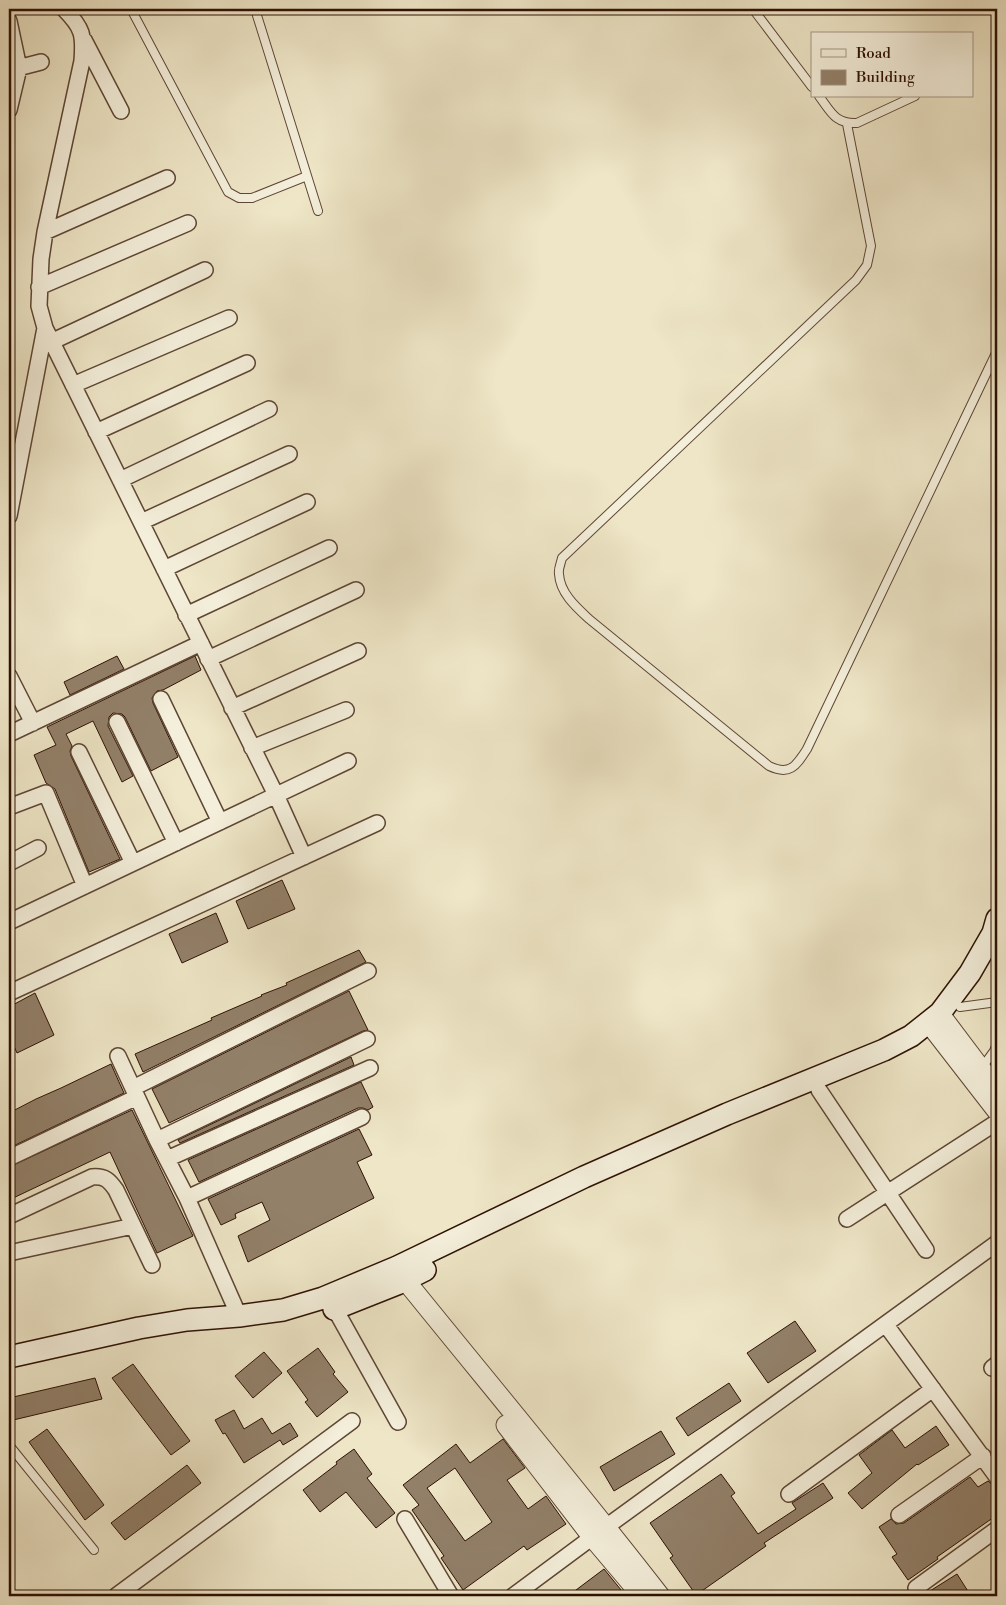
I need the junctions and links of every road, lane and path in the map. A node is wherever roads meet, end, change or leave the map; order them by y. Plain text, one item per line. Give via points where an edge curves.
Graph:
1 (64, 9) edge
2 (131, 9) edge
3 (255, 9) edge
4 (753, 9) edge
5 (9, 21) edge
6 (84, 40) junction
7 (41, 62) dead end
8 (14, 69) edge
9 (811, 86) edge
10 (820, 98) edge
11 (910, 98) edge
12 (9, 110) edge
13 (121, 111) dead end
14 (847, 124) junction
15 (307, 176) junction
16 (167, 178) dead end
17 (318, 211) dead end
18 (188, 223) dead end
19 (45, 232) junction
20 (205, 270) dead end
21 (39, 287) junction
22 (229, 318) dead end
23 (48, 335) junction
24 (997, 352) edge
25 (247, 363) dead end
26 (73, 385) junction
27 (269, 409) dead end
28 (96, 432) junction
29 (289, 454) dead end
30 (120, 480) junction
31 (307, 502) dead end
32 (9, 516) edge
33 (141, 522) junction
34 (329, 548) dead end
35 (164, 569) junction
36 (356, 590) dead end
37 (186, 615) junction
38 (201, 643) junction
39 (358, 651) dead end
40 (208, 659) junction
41 (9, 676) edge
42 (161, 699) dead end
43 (232, 708) junction
44 (346, 710) dead end
45 (117, 722) dead end
46 (33, 723) junction
47 (9, 734) edge
48 (252, 748) junction
49 (79, 752) dead end
50 (348, 761) dead end
51 (276, 795) junction
52 (9, 807) edge
53 (220, 822) junction
54 (377, 823) dead end
55 (176, 842) junction
56 (38, 848) dead end
57 (304, 857) junction
58 (9, 863) edge
59 (133, 863) junction
60 (85, 886) junction
61 (997, 919) edge
62 (9, 922) edge
63 (997, 948) edge
64 (368, 971) dead end
65 (9, 993) edge
66 (997, 1002) edge
67 (960, 1007) junction
68 (937, 1023) junction
69 (367, 1039) dead end
70 (997, 1044) edge
71 (118, 1056) dead end
72 (370, 1068) dead end
73 (981, 1069) junction
74 (819, 1090) junction
75 (997, 1090) edge
76 (135, 1092) junction
77 (997, 1110) edge
78 (362, 1117) dead end
79 (997, 1122) edge
80 (157, 1140) junction
81 (9, 1158) edge
82 (167, 1159) junction
83 (887, 1192) junction
84 (186, 1198) junction
85 (9, 1216) edge
86 (847, 1219) dead end
87 (133, 1226) junction
88 (997, 1243) edge
89 (926, 1250) dead end
90 (9, 1253) edge
91 (152, 1265) dead end
92 (396, 1276) junction
93 (335, 1309) junction
94 (239, 1316) junction
95 (886, 1325) junction
96 (9, 1357) edge
97 (9, 1370) edge
98 (933, 1389) junction
99 (352, 1421) dead end
100 (398, 1422) dead end
101 (9, 1445) edge
102 (983, 1456) junction
103 (997, 1477) edge
104 (789, 1494) dead end
105 (899, 1515) dead end
106 (405, 1519) dead end
107 (997, 1529) edge
108 (600, 1532) junction
109 (94, 1550) dead end
110 (916, 1588) dead end
111 (533, 1590) edge
112 (116, 1596) edge
113 (451, 1596) edge
114 (513, 1596) edge
115 (642, 1596) edge
116 (660, 1596) edge

1 - 6 street via 78,25
2 - 15 lane via 228,192 239,198 252,198
3 - 15 lane
4 - 9 lane
5 - 8 street
6 - 13 street
6 - 19 street
7 - 8 street
8 - 12 street
10 - 14 lane via 836,119
11 - 14 lane via 857,123
14 - 24 lane via 871,246 867,265 856,280 562,558 558,573 571,602 769,766 779,771 790,769 807,749
15 - 17 lane
16 - 19 street
18 - 21 street
19 - 21 street
20 - 23 street
21 - 23 street via 39,306
22 - 26 street
23 - 26 street
23 - 32 street
25 - 28 street
26 - 28 street
27 - 30 street
28 - 30 street
29 - 33 street
30 - 33 street
31 - 35 street
33 - 35 street
34 - 37 street
35 - 37 street
36 - 40 street
37 - 38 street
38 - 40 street
38 - 46 street
39 - 43 street
40 - 43 street
41 - 46 street
42 - 53 street
43 - 48 street
44 - 48 street
45 - 55 street
46 - 47 street
48 - 51 street
49 - 59 street
50 - 51 street
51 - 53 street
51 - 57 street
52 - 60 street via 46,793
53 - 55 street
54 - 57 street
55 - 59 street
56 - 58 street
57 - 65 street
59 - 60 street
60 - 62 street
61 - 68 main road via 970,973
63 - 67 main road via 980,980
64 - 76 street
66 - 67 lane
67 - 68 main road
68 - 73 street
68 - 74 main road via 918,1047 890,1062
68 - 77 street
68 - 92 main road via 884,1050 593,1173
69 - 80 street
70 - 73 lane
71 - 76 street
72 - 82 street
73 - 75 street
74 - 83 street
74 - 92 main road
76 - 80 street
76 - 81 street
78 - 84 street
79 - 83 street
80 - 82 street
82 - 84 street
83 - 86 street
83 - 89 street
84 - 94 street
85 - 87 street via 92,1177 102,1176 116,1190
87 - 90 street
87 - 91 street
88 - 95 street
92 - 93 main road
92 - 94 main road via 283,1310
92 - 108 street via 505,1405
93 - 97 main road via 286,1322 140,1341
93 - 100 street
94 - 96 main road via 139,1328
95 - 98 street
95 - 108 street
98 - 102 street
98 - 104 street
99 - 112 street
101 - 109 lane
102 - 103 street
102 - 105 street
106 - 113 street
107 - 110 street
108 - 111 street
108 - 115 street
108 - 116 street
111 - 114 street

